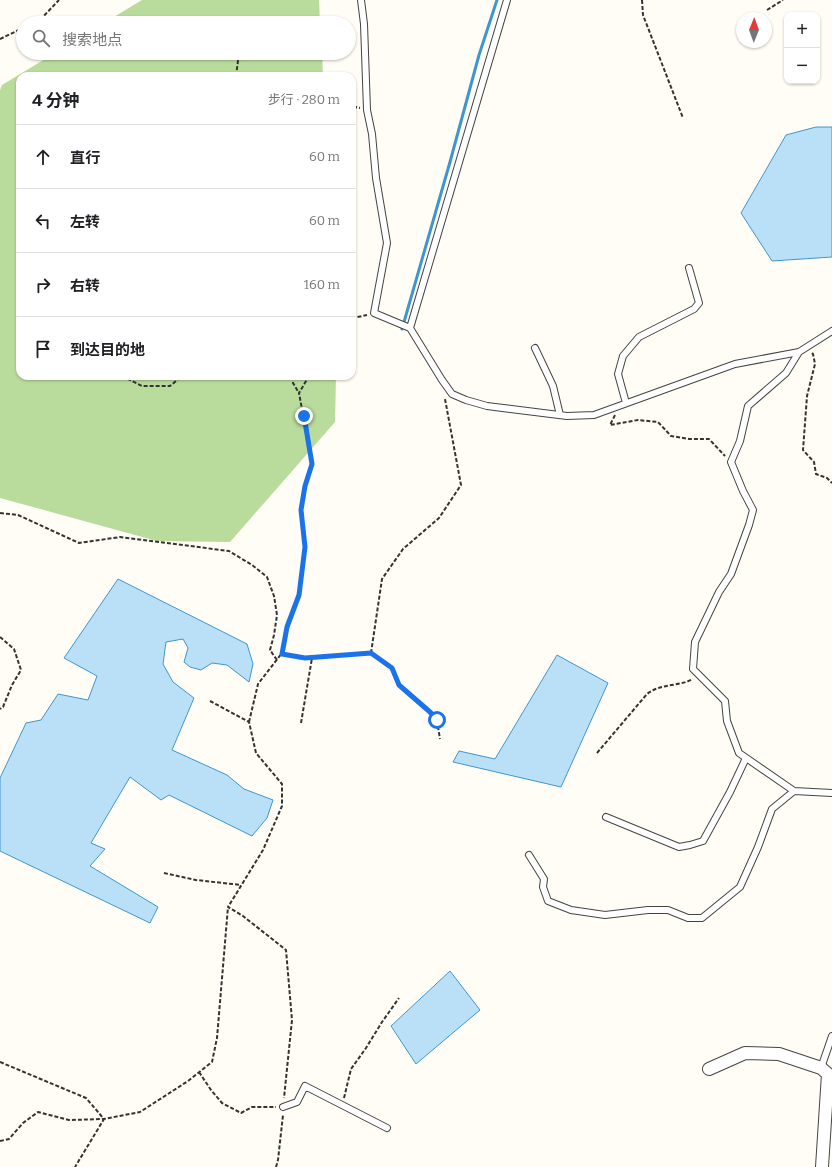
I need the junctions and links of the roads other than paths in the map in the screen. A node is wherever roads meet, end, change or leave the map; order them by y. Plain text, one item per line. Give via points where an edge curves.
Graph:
1 (361, 0) edge
2 (508, 0) edge
3 (689, 268) dead end
4 (410, 328) junction
5 (832, 331) edge
6 (535, 348) dead end
7 (799, 352) junction
8 (626, 403) junction
9 (560, 415) junction
10 (746, 758) junction
11 (794, 791) junction
12 (832, 793) edge
13 (606, 817) dead end
14 (529, 855) dead end
15 (832, 1036) edge
16 (821, 1068) junction
17 (709, 1069) dead end
18 (830, 1087) edge
19 (283, 1107) road end
20 (387, 1128) dead end
21 (822, 1167) edge

1 - 4 lane via 367,110 387,243 374,313
2 - 4 lane
3 - 8 lane via 699,303 694,309 639,336 623,356 618,374
4 - 9 lane via 452,394 487,406
5 - 7 lane
6 - 9 lane via 553,386
7 - 8 lane via 735,364
7 - 10 lane via 786,373 748,406 740,441 731,462 753,510 731,574 719,592 695,642 693,669 724,701 727,722 738,753
8 - 9 lane via 594,415
10 - 11 lane
10 - 13 lane via 703,841 679,847
11 - 12 lane
11 - 14 lane via 772,809 740,887 702,918 688,918 668,910 605,915 571,910 548,901 543,887 544,879
15 - 16 lane
16 - 17 street via 779,1054 745,1053
16 - 18 street via 828,1074
18 - 21 street
19 - 20 lane via 297,1102 305,1086

